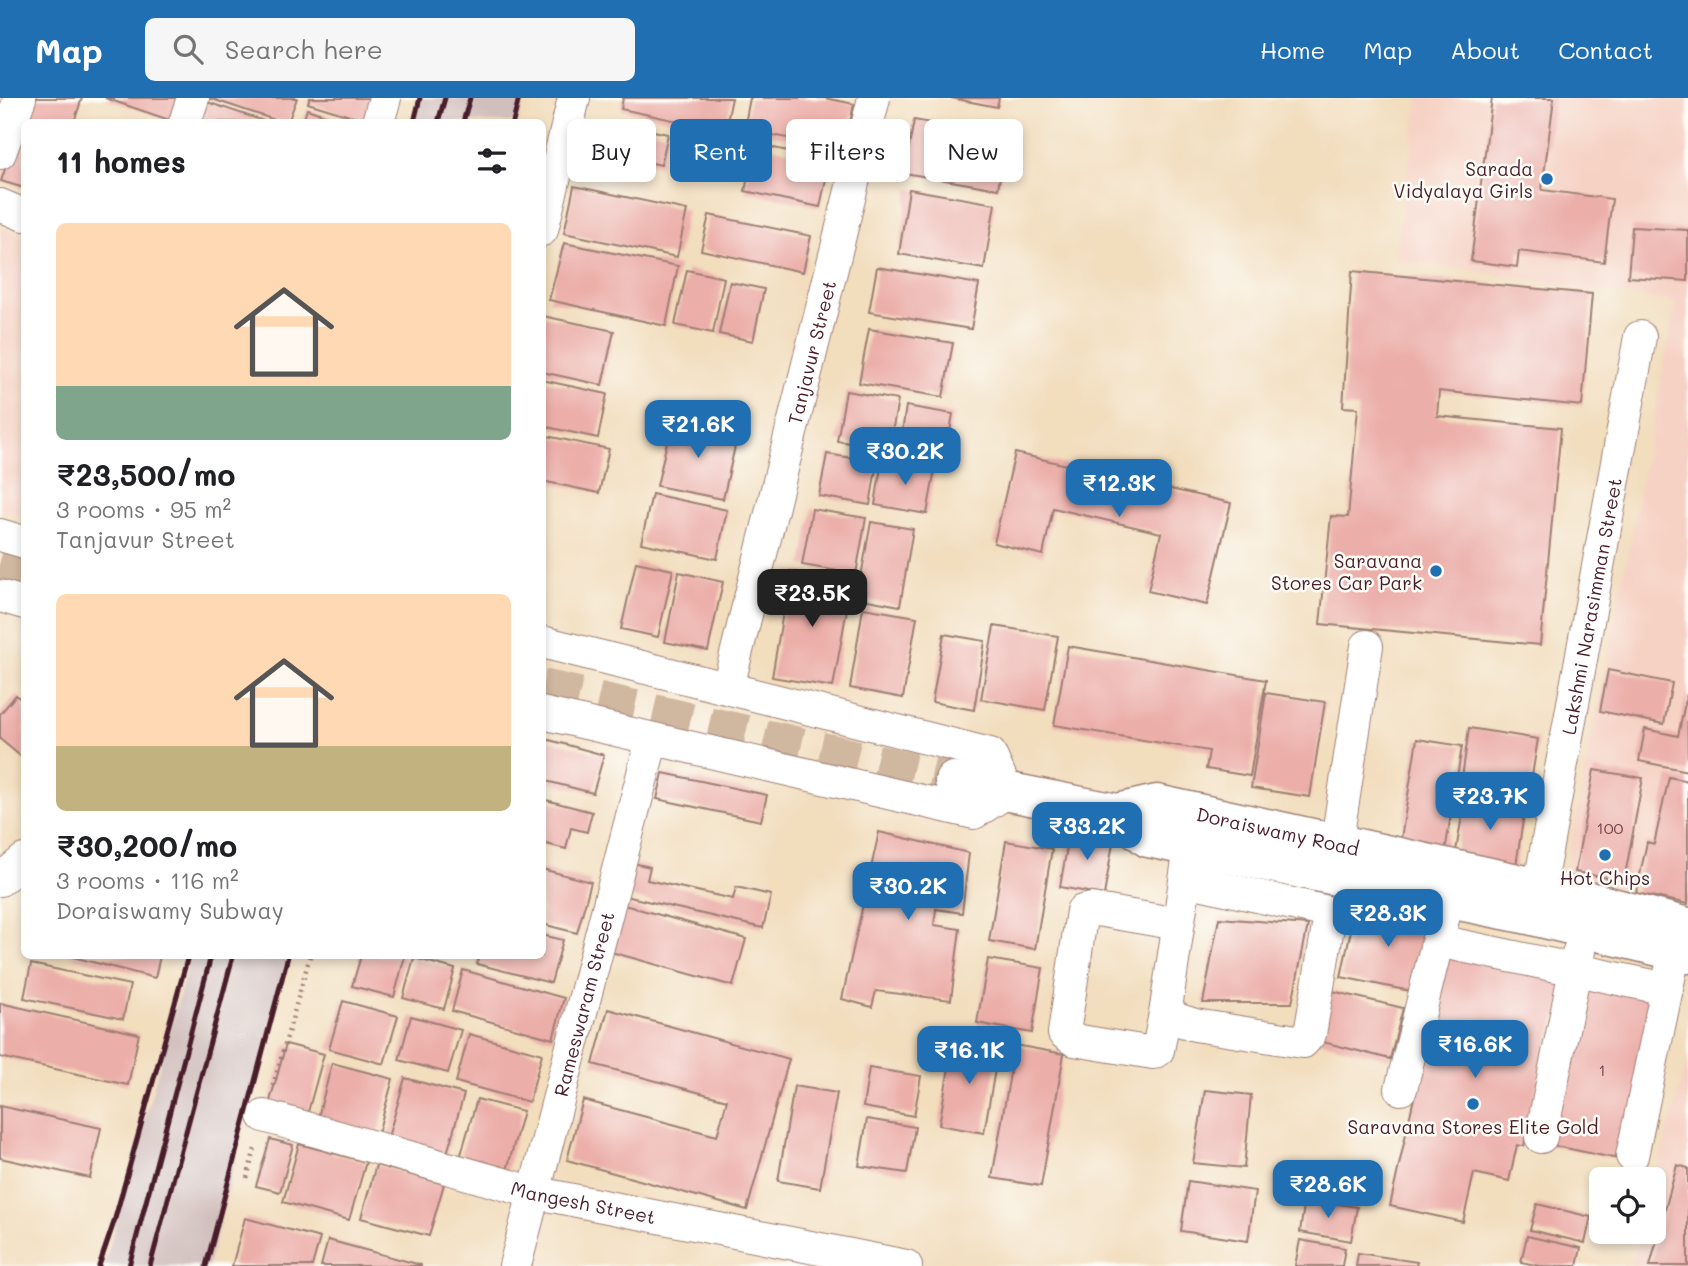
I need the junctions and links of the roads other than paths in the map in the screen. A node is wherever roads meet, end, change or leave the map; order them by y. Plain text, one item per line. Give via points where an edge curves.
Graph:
1 (20, 98) edge
2 (193, 98) edge
3 (385, 98) edge
4 (575, 98) edge
5 (874, 98) edge
6 (186, 119) edge
7 (379, 119) edge
8 (0, 153) edge
9 (0, 205) edge
10 (21, 214) edge
11 (546, 214) edge
12 (1640, 337) dead end
13 (0, 535) edge
14 (21, 541) edge
15 (0, 596) edge
16 (21, 602) edge
17 (546, 643) edge
18 (1367, 646) dead end
19 (728, 687) junction
20 (546, 714) edge
21 (652, 740) junction
22 (954, 781) tunnel mouth
23 (1007, 792) junction
24 (1117, 813) junction
25 (1339, 845) junction
26 (21, 862) edge
27 (1187, 863) junction
28 (0, 880) edge
29 (1448, 899) junction
30 (1537, 902) junction
31 (1178, 924) junction
32 (1583, 929) junction
33 (1438, 941) junction
34 (1684, 944) edge
35 (1575, 970) junction
36 (1667, 989) junction
37 (1166, 1008) junction
38 (1401, 1089) dead end
39 (264, 1116) road end
40 (1541, 1137) dead end
41 (1632, 1157) dead end
42 (532, 1192) junction
43 (514, 1266) edge
44 (906, 1266) edge

1 - 8 street
2 - 6 street
3 - 7 street
4 - 11 street
5 - 19 street, Tanjavur Street
9 - 10 street
12 - 30 street, Lakshmi Narasimman Street
13 - 14 street
15 - 16 street
17 - 19 street
18 - 25 street
19 - 23 street via 990,754
20 - 21 street
21 - 23 street via 974,813
21 - 42 street, Rameswaram Street
22 - 23 main road
23 - 24 main road
24 - 25 main road, Doraiswamy Road via 1157,804
24 - 27 main road, Doraiswamy Road
25 - 30 main road, Doraiswamy Road
26 - 28 street
27 - 29 main road, Doraiswamy Road
27 - 31 street
27 - 37 street via 1330,915 1310,1034 1303,1042 1195,1025 1176,1019
29 - 30 main road, Doraiswamy Road
29 - 33 street
30 - 32 main road, Doraiswamy Road
30 - 34 main road, Doraiswamy Road
31 - 37 street
31 - 37 street via 1082,911 1064,1033 1074,1040 1153,1053 1158,1050
32 - 34 main road, Doraiswamy Road
32 - 35 street
33 - 35 street
33 - 38 street
34 - 36 street
35 - 36 street
35 - 40 street
36 - 41 street
39 - 42 street, Mangesh Street
42 - 43 street, Rameswaram Street
42 - 44 street, Mangesh Street

